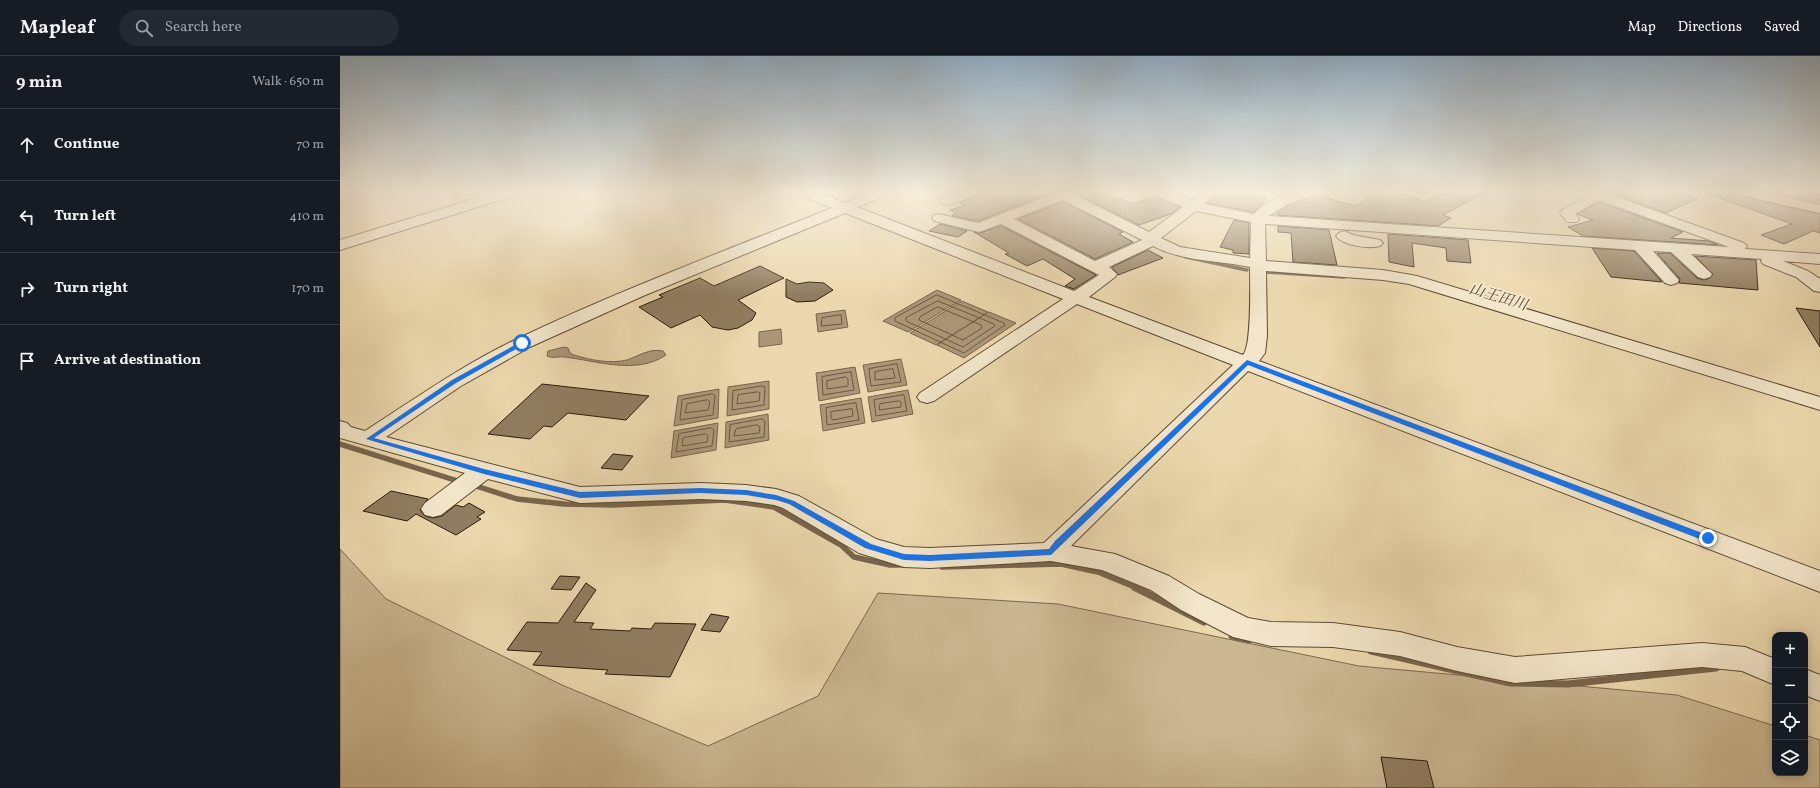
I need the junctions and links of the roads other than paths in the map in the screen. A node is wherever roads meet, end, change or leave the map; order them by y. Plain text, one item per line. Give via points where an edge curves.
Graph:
1 (401, 226) edge
2 (798, 226) edge
3 (894, 226) edge
4 (972, 226) edge
5 (984, 226) edge
6 (1016, 226) edge
7 (1119, 226) edge
8 (1168, 226) edge
9 (1258, 226) edge
10 (1340, 226) edge
11 (1342, 226) edge
12 (1686, 226) edge
13 (1149, 241) junction
14 (1375, 243) dead end
15 (340, 245) edge
16 (1640, 246) junction
17 (1675, 248) junction
18 (1757, 254) junction
19 (1820, 259) edge
20 (1258, 264) junction
21 (1093, 266) junction
22 (1704, 274) dead end
23 (1671, 280) dead end
24 (1820, 287) edge
25 (1076, 298) junction
26 (1247, 362) junction
27 (927, 397) dead end
28 (1820, 404) edge
29 (340, 428) edge
30 (369, 439) junction
31 (484, 471) junction
32 (433, 509) dead end
33 (1051, 552) junction
34 (1820, 582) edge
35 (1772, 671) edge
36 (1808, 683) edge
37 (1820, 688) edge

1 - 15 street
2 - 30 street via 636,292 522,343 454,382
3 - 25 street
4 - 5 street
6 - 21 street
7 - 13 street
8 - 13 street
9 - 20 street
10 - 14 street via 1345,237
11 - 16 street
12 - 18 street
13 - 20 street via 1184,253
13 - 21 street
16 - 17 street
16 - 23 street
17 - 18 street
17 - 22 street
18 - 19 street
18 - 24 street via 1802,274
20 - 26 street via 1258,336 1256,353
20 - 28 street via 1411,279
21 - 25 street via 1109,274
25 - 26 street
25 - 27 street
26 - 33 street via 1094,507
26 - 34 street
29 - 30 street via 343,432
30 - 31 street
31 - 32 street
31 - 33 street via 580,495 700,491 764,495 791,502 868,546 904,557
33 - 35 street via 1106,561 1160,584 1243,629 1271,634 1333,635 1400,644 1457,659 1515,670 1702,654 1745,659
36 - 37 street

